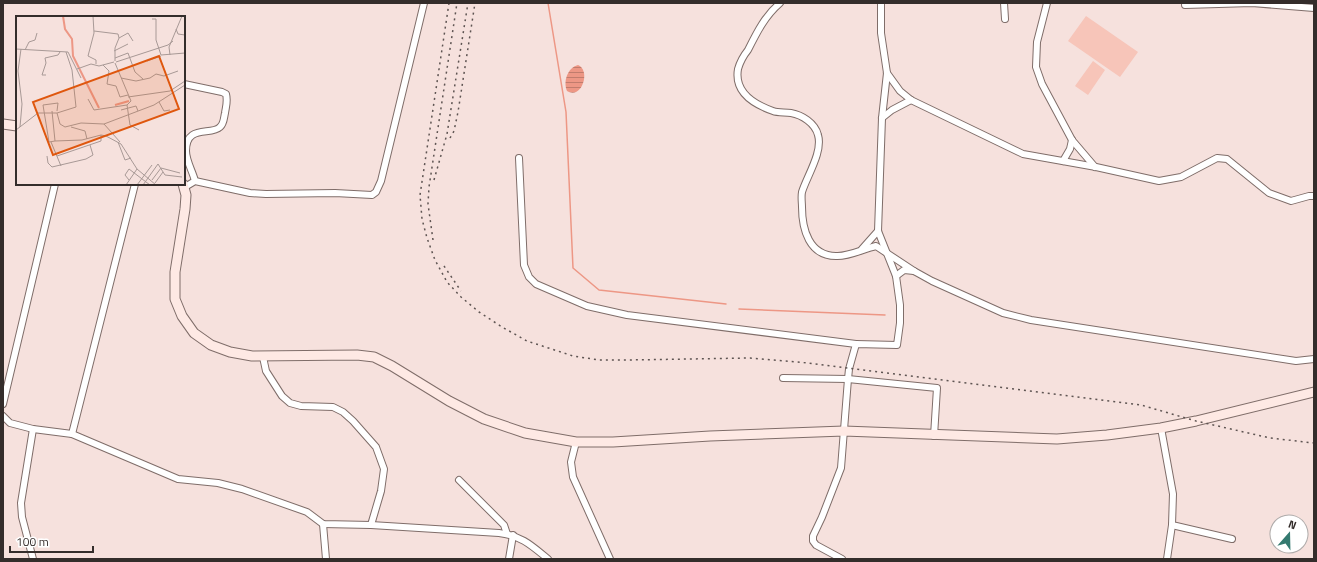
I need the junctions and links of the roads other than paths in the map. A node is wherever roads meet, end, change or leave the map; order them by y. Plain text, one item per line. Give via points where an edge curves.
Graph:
1 (424, 3) edge
2 (780, 3) edge
3 (881, 3) edge
4 (1004, 3) edge
5 (1047, 3) edge
6 (1186, 5) dead end
7 (1314, 8) edge
8 (1005, 19) dead end
9 (887, 73) junction
10 (185, 84) edge
11 (912, 100) junction
12 (882, 118) junction
13 (3, 124) edge
14 (16, 126) edge
15 (1072, 140) junction
16 (519, 158) dead end
17 (1063, 161) junction
18 (1096, 167) junction
19 (195, 181) junction
20 (56, 185) edge
21 (135, 185) edge
22 (184, 186) edge
23 (1314, 196) edge
24 (878, 231) junction
25 (862, 249) junction
26 (887, 253) junction
27 (914, 271) junction
28 (896, 276) junction
29 (856, 344) junction
30 (263, 357) junction
31 (1314, 359) edge
32 (783, 378) dead end
33 (848, 379) junction
34 (1314, 392) edge
35 (3, 404) edge
36 (3, 416) edge
37 (1161, 428) junction
38 (33, 429) junction
39 (844, 431) junction
40 (72, 434) junction
41 (934, 436) junction
42 (576, 442) junction
43 (459, 480) dead end
44 (323, 524) junction
45 (371, 525) junction
46 (1172, 525) junction
47 (510, 534) junction
48 (1232, 539) dead end
49 (32, 559) edge
50 (326, 559) edge
51 (509, 559) edge
52 (548, 559) edge
53 (610, 559) edge
54 (842, 559) edge
55 (1168, 559) edge

1 - 19 street via 376,192 372,195 266,194
2 - 25 street via 765,19 738,67 737,79 741,91 750,100 773,111 805,119 818,134 819,147 802,194 804,230 810,242 825,255 844,256
3 - 9 street via 881,33
4 - 8 street
5 - 15 street via 1037,42 1036,67 1042,84
6 - 7 street via 1252,3
9 - 11 street via 900,91
9 - 12 street
10 - 19 street via 222,92 226,94 227,99 221,127 197,132 187,143 187,159
11 - 12 street
11 - 17 street via 1023,154
12 - 24 street
13 - 14 street
15 - 17 street
15 - 18 street
16 - 29 street via 524,265 529,277 536,284 587,306 627,315
17 - 18 street
18 - 23 street via 1160,181 1181,177 1217,158 1227,159 1269,194 1291,201
19 - 22 street
20 - 35 street
21 - 40 street
22 - 30 street via 185,209 174,272 175,299 182,316 194,333 211,345 230,352
24 - 25 street
24 - 26 street
25 - 26 street via 876,246
26 - 27 street
26 - 28 street
27 - 28 street via 904,270
27 - 31 street via 1003,313 1031,320 1296,361
28 - 29 street via 900,305 897,345
29 - 33 street
30 - 42 street via 374,357 484,419 525,433
30 - 45 street via 272,382 290,403 332,407 343,412 376,448 384,469 381,492
32 - 33 street
33 - 39 street
33 - 41 street via 938,388
34 - 37 street
36 - 38 street via 10,423
37 - 41 street via 1057,439
37 - 46 street via 1173,494
38 - 40 street
38 - 49 street via 21,503
39 - 41 street
39 - 42 street
39 - 54 street via 841,468 812,541
40 - 44 street via 178,479 218,483 242,489 307,512
42 - 53 street via 571,462 573,478
43 - 47 street
44 - 45 street
44 - 50 street
45 - 47 street
46 - 48 street
46 - 55 street
47 - 51 street
47 - 52 street via 528,542

